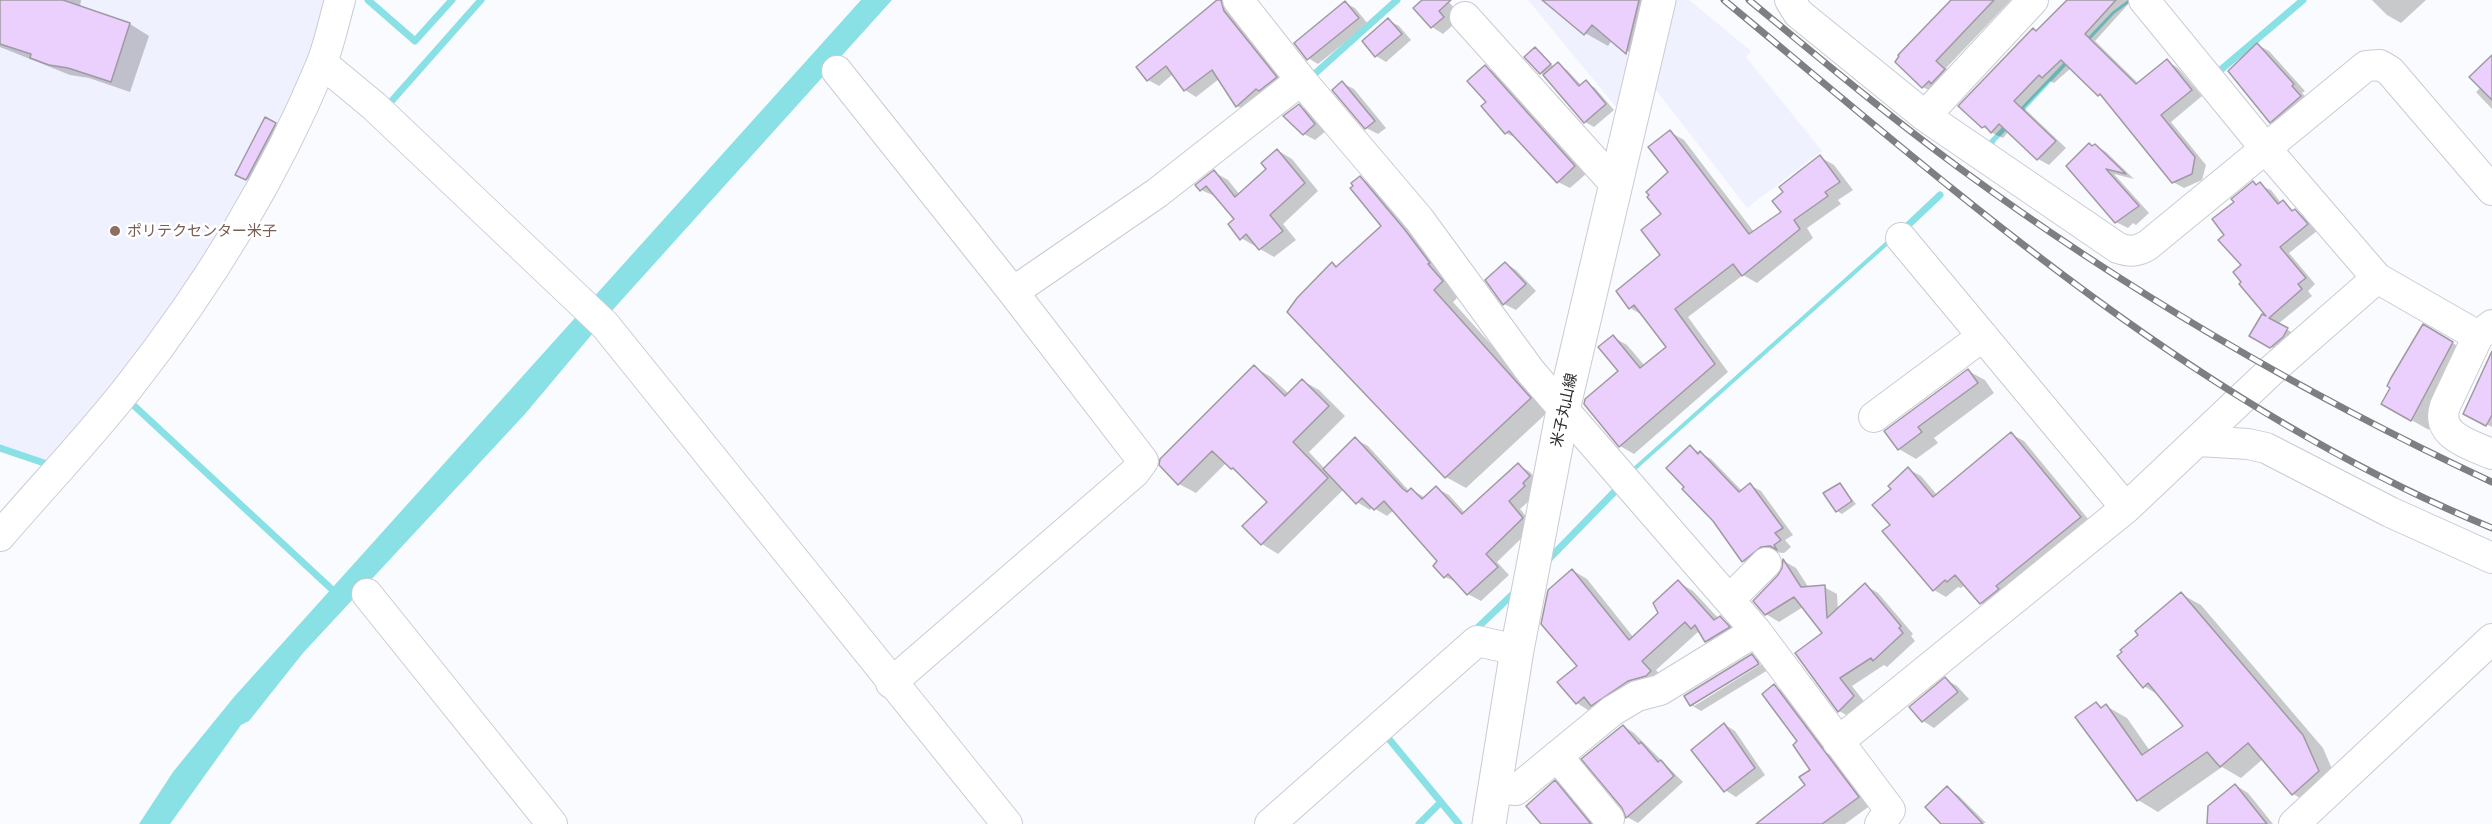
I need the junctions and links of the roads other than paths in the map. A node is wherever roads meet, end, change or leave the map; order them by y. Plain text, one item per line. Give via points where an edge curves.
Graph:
1 (340, 0) edge
2 (1238, 0) edge
3 (1659, 0) edge
4 (1790, 0) edge
5 (2033, 0) edge
6 (2144, 0) edge
7 (1465, 17) dead end
8 (328, 68) junction
9 (837, 71) dead end
10 (1301, 80) junction
11 (1925, 116) junction
12 (2266, 149) junction
13 (2488, 177) edge
14 (1616, 185) junction
15 (1901, 238) dead end
16 (2377, 278) junction
17 (1013, 292) junction
18 (2485, 330) edge
19 (1983, 336) junction
20 (1563, 410) junction
21 (1874, 417) dead end
22 (2199, 441) junction
23 (2492, 454) edge
24 (2126, 508) junction
25 (0, 536) edge
26 (2492, 558) edge
27 (1766, 563) dead end
28 (367, 594) dead end
29 (1729, 600) junction
30 (1756, 631) junction
31 (2492, 639) edge
32 (1517, 650) junction
33 (891, 683) junction
34 (1838, 742) junction
35 (1557, 756) junction
36 (1495, 788) junction
37 (1609, 819) dead end
38 (1891, 819) edge
39 (552, 824) edge
40 (1007, 824) edge
41 (1270, 824) edge
42 (1489, 824) edge
43 (2294, 824) edge

1 - 8 street
2 - 10 street
3 - 14 main road, 米子丸山線
4 - 11 street via 1798,13
5 - 11 street
6 - 12 street
7 - 14 street
8 - 25 street via 210,276 127,389
8 - 33 street via 594,315
9 - 17 street
10 - 17 street via 1165,186
10 - 20 street via 1419,219
11 - 12 street via 2127,251 2148,245
12 - 13 street via 2358,70 2380,65 2390,71
12 - 16 street
14 - 20 main road, 米子丸山線
15 - 19 street
16 - 18 street
16 - 22 street via 2273,369
17 - 33 street via 1143,460 1134,473
18 - 23 street via 2445,406 2443,418 2456,438
19 - 21 street
19 - 24 street
20 - 29 street
20 - 32 main road, 米子丸山線
22 - 24 street
22 - 26 street via 2266,448 2390,512
24 - 34 street
27 - 29 street
28 - 39 street
29 - 30 street
30 - 34 street
30 - 35 street via 1660,690 1637,696 1612,711
31 - 43 street
32 - 36 main road, 米子丸山線
32 - 41 street via 1477,641
33 - 40 street
34 - 38 street
35 - 36 street via 1516,789
35 - 37 street
36 - 42 main road, 米子丸山線

